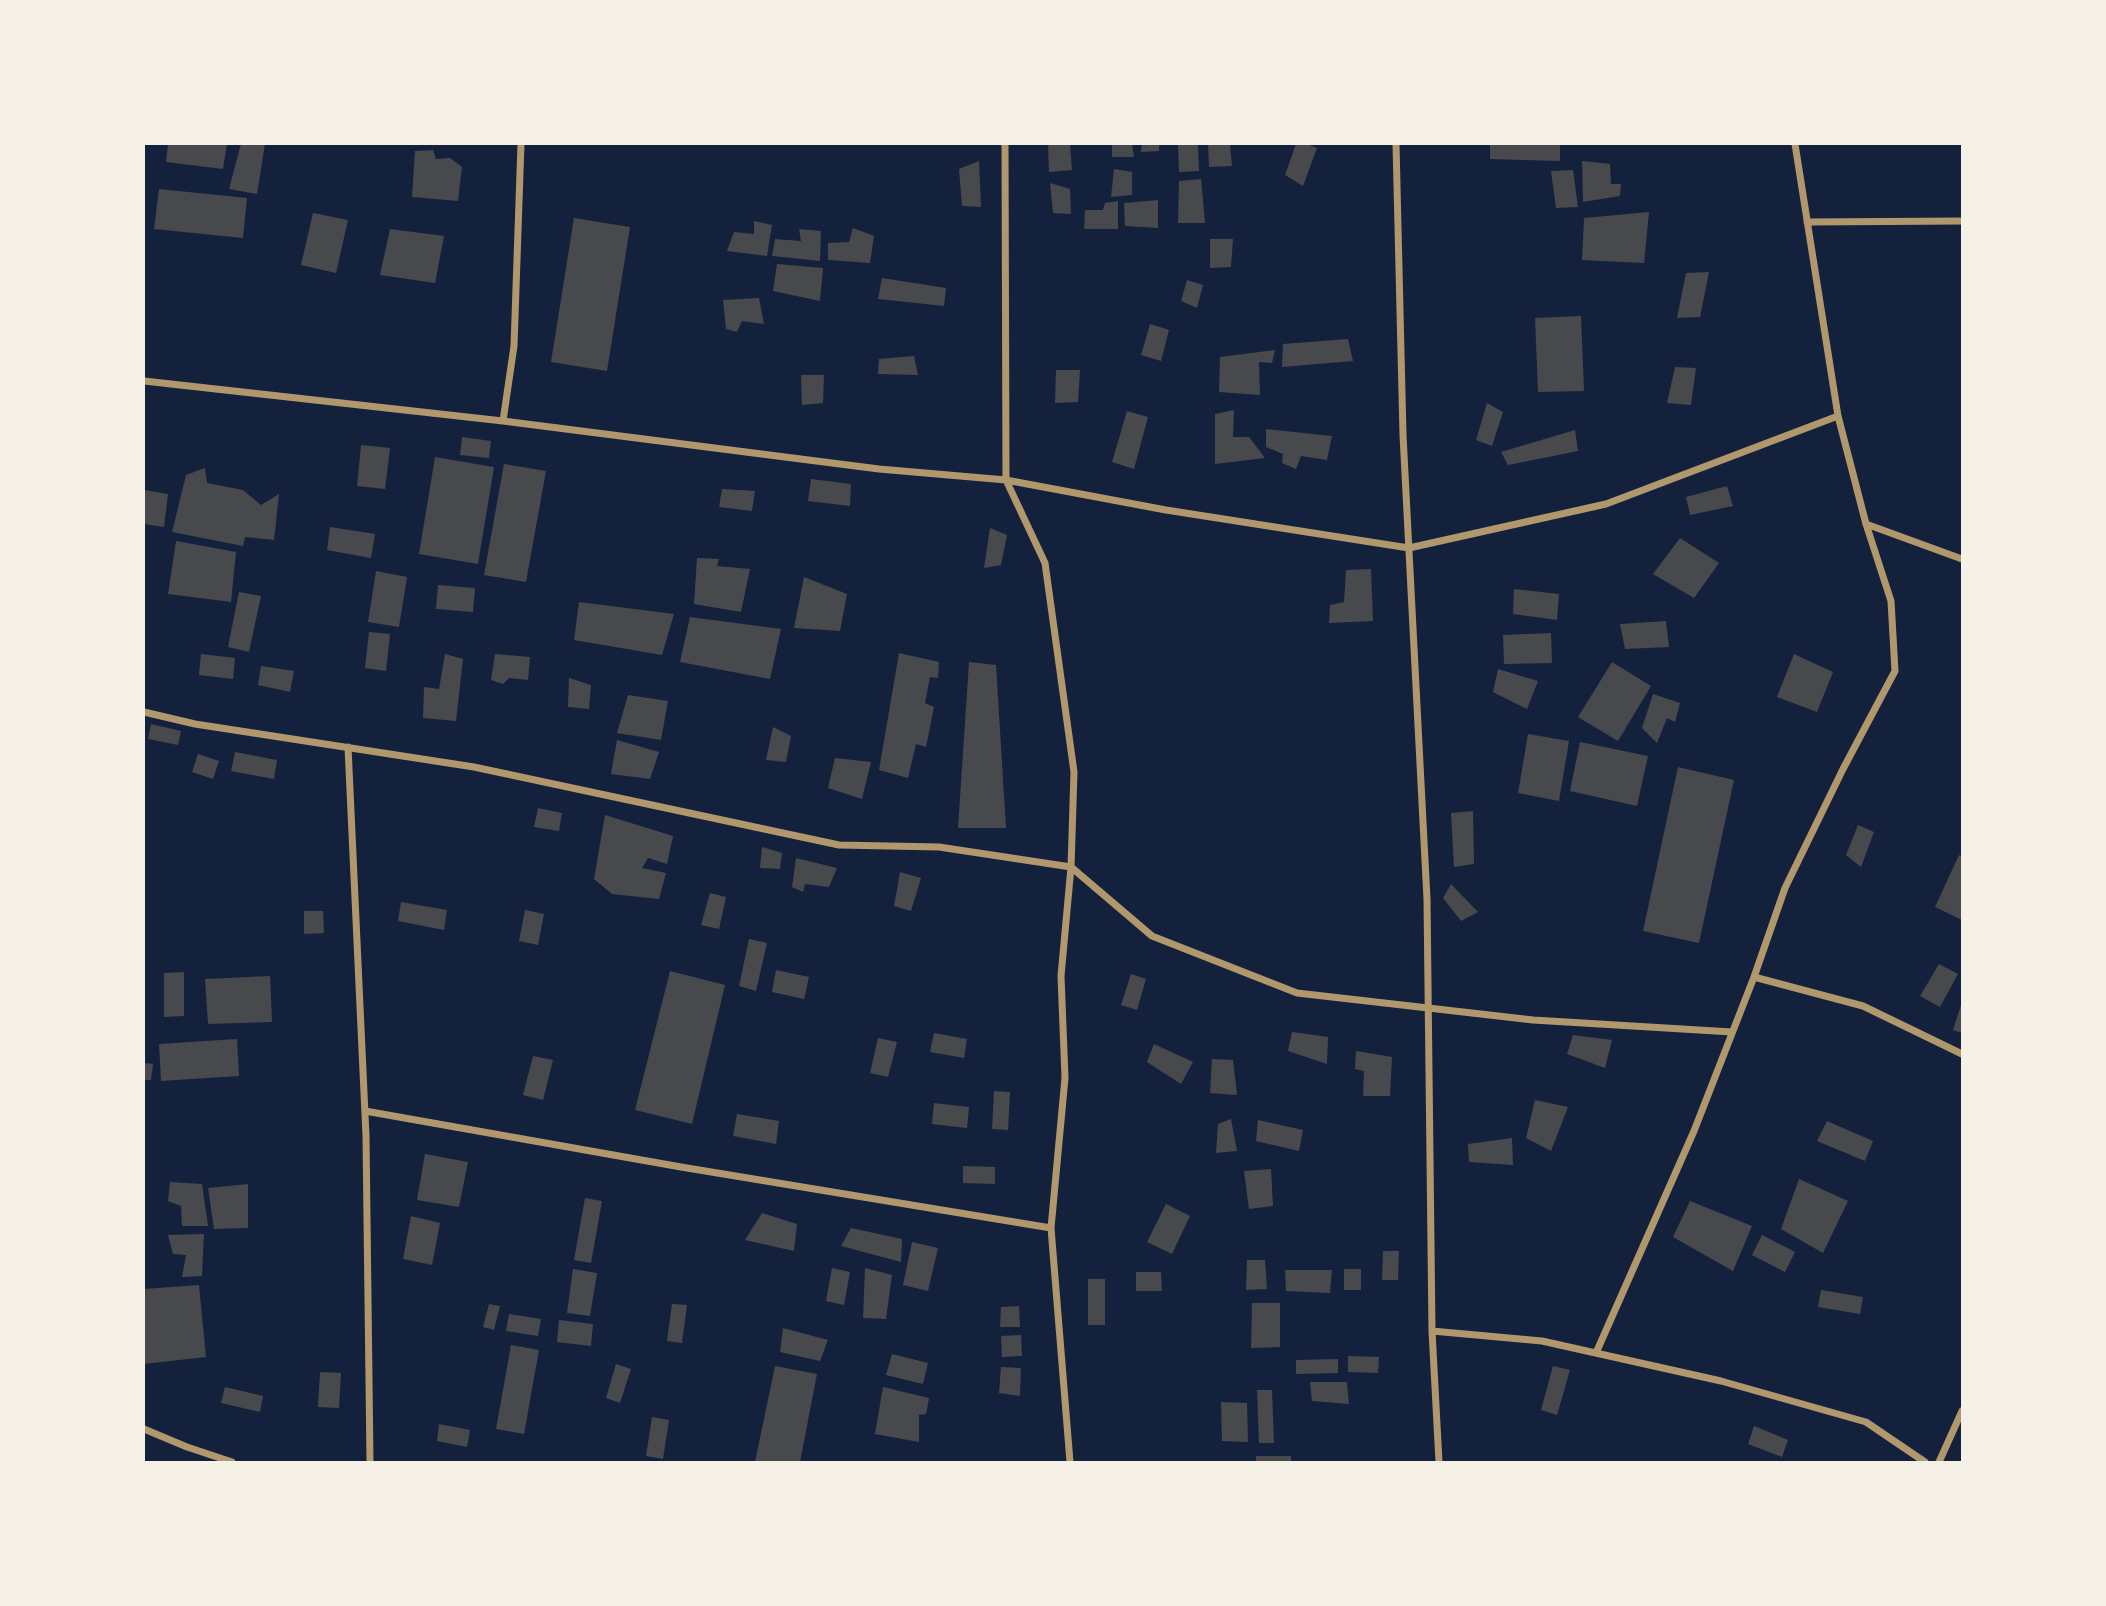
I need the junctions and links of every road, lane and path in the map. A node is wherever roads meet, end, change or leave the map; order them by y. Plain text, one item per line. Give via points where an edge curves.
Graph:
1 (521, 144) edge
2 (1005, 144) edge
3 (1396, 144) edge
4 (1795, 144) edge
5 (1962, 220) edge
6 (1807, 222) junction
7 (144, 381) edge
8 (1838, 416) junction
9 (503, 421) junction
10 (1006, 480) junction
11 (1866, 524) junction
12 (1409, 548) junction
13 (1962, 559) edge
14 (144, 712) edge
15 (348, 747) junction
16 (1071, 867) junction
17 (1755, 977) junction
18 (1429, 1009) junction
19 (1732, 1032) junction
20 (1962, 1054) edge
21 (365, 1111) junction
22 (1051, 1228) junction
23 (1432, 1331) junction
24 (1596, 1353) junction
25 (1962, 1411) edge
26 (144, 1429) edge
27 (232, 1462) edge
28 (370, 1462) edge
29 (1070, 1462) edge
30 (1439, 1462) edge
31 (1925, 1462) edge
32 (1939, 1462) edge

1 - 9 street via 514,346
2 - 10 street
3 - 12 street
4 - 6 street
5 - 6 street
6 - 8 street
7 - 9 street
8 - 11 street
8 - 12 street via 1606,504
9 - 10 street via 879,469
10 - 12 street
10 - 16 street via 1045,563 1074,772
11 - 13 street
11 - 17 street via 1891,601 1895,671 1785,888
12 - 18 street
14 - 15 street
15 - 16 street via 474,767 839,845 939,847
15 - 21 street
16 - 18 street via 1152,936 1297,993
16 - 22 street via 1061,976 1065,1078
17 - 19 street
17 - 20 street via 1863,1006
18 - 19 street
18 - 23 street
19 - 24 street via 1694,1131
21 - 22 street
21 - 28 street
22 - 29 street
23 - 24 street via 1542,1341
23 - 30 street
24 - 31 street via 1721,1381 1866,1422
25 - 32 street
26 - 27 street

